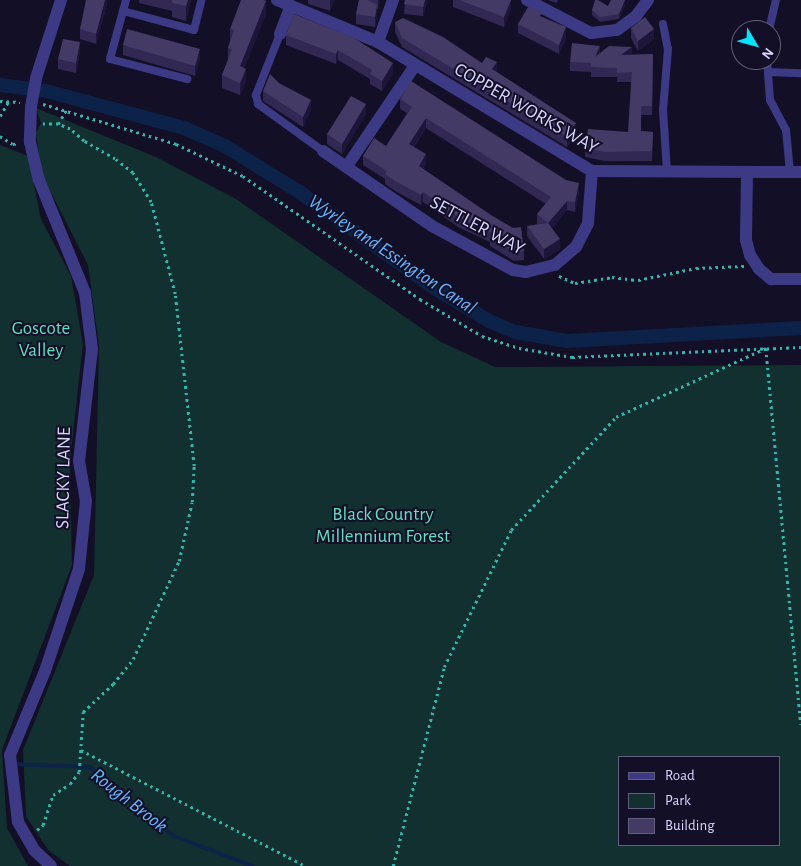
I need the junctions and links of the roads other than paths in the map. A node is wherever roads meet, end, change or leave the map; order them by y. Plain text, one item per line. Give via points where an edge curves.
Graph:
1 (62, 0) edge
2 (126, 0) edge
3 (201, 0) edge
4 (277, 0) edge
5 (393, 0) edge
6 (528, 0) edge
7 (648, 0) edge
8 (776, 0) edge
9 (292, 6) junction
10 (123, 11) junction
11 (771, 20) edge
12 (663, 24) dead end
13 (280, 34) joint
14 (378, 42) junction
15 (414, 67) junction
16 (768, 72) joint
17 (801, 73) edge
18 (187, 79) dead end
19 (323, 151) joint
20 (348, 166) junction
21 (592, 171) junction
22 (667, 172) junction
23 (795, 172) edge
24 (747, 173) junction
25 (801, 279) edge
26 (51, 866) edge

1 - 26 street, SLACKY LANE, bridge via 36,78 30,136 47,203 85,293 92,349 79,461 86,500 79,570 45,671 10,755 18,822 34,850
2 - 10 lane
3 - 10 lane via 194,30
4 - 9 street, COPPER WORKS WAY
5 - 14 street
6 - 7 street via 591,32 617,30 636,16
8 - 11 lane
9 - 13 street
9 - 14 street, COPPER WORKS WAY
10 - 18 lane via 110,59
12 - 22 lane via 668,49 663,110
13 - 19 lane via 256,95 258,104
14 - 15 street, COPPER WORKS WAY
15 - 20 street
15 - 21 street, COPPER WORKS WAY
16 - 17 lane
16 - 23 lane via 770,100 786,130
19 - 20 street, SETTLER WAY
20 - 21 street, SETTLER WAY via 432,226 514,270 538,270 555,264 576,247 588,223
21 - 22 street, COPPER WORKS WAY
22 - 24 street, COPPER WORKS WAY
23 - 24 street, COPPER WORKS WAY
24 - 25 street via 746,240 754,261 771,279

